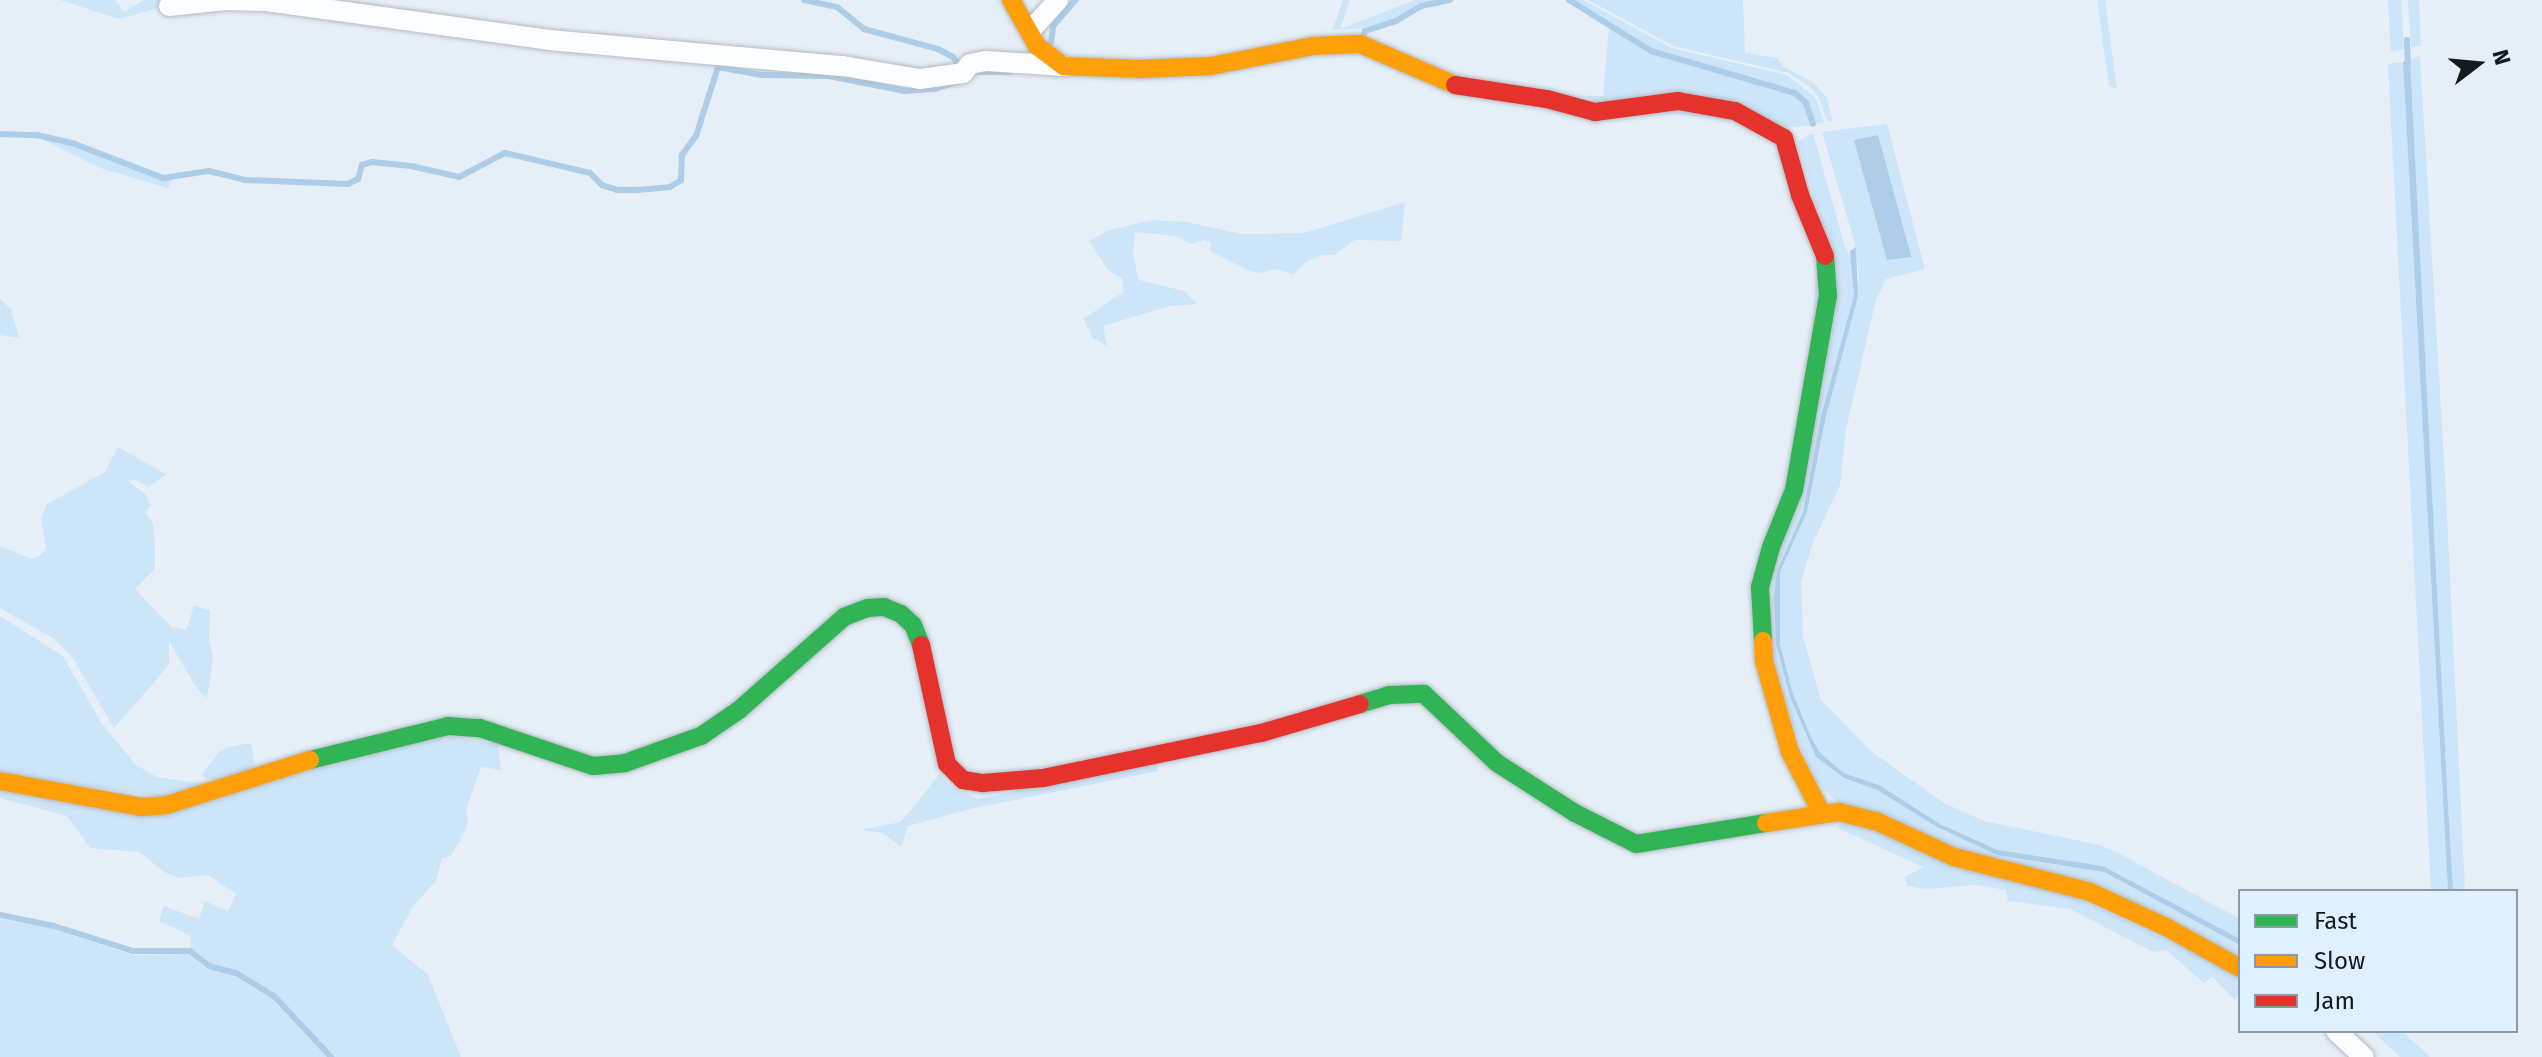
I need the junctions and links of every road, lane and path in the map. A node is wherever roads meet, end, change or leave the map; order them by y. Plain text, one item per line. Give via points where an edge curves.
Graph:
1 (392, 0) edge
2 (1011, 0) edge
3 (1058, 0) edge
4 (169, 6) dead end
5 (402, 20) junction
6 (1030, 31) junction
7 (1064, 66) junction
8 (0, 781) edge
9 (1822, 814) junction
10 (2238, 967) edge
11 (2338, 1033) edge
12 (2364, 1057) edge

1 - 5 street
2 - 6 street
3 - 6 street
4 - 5 street via 266,1
5 - 7 street via 564,41 843,66 920,79 963,73 970,64 985,61
6 - 7 street via 1037,46
7 - 9 street via 1211,66 1313,46 1360,44 1460,87 1547,99 1595,112 1678,101 1735,111 1784,138 1825,254 1828,296 1794,490 1760,587 1764,661 1790,752
8 - 9 street via 104,802 167,805 336,752 448,726 480,728 593,766 625,763 701,736 739,710 844,617 884,607 913,625 947,764 963,780 1043,778 1261,733 1390,695 1424,694 1497,763 1636,844
9 - 10 street via 1839,812 1876,821 1954,857 2090,892
11 - 12 street

